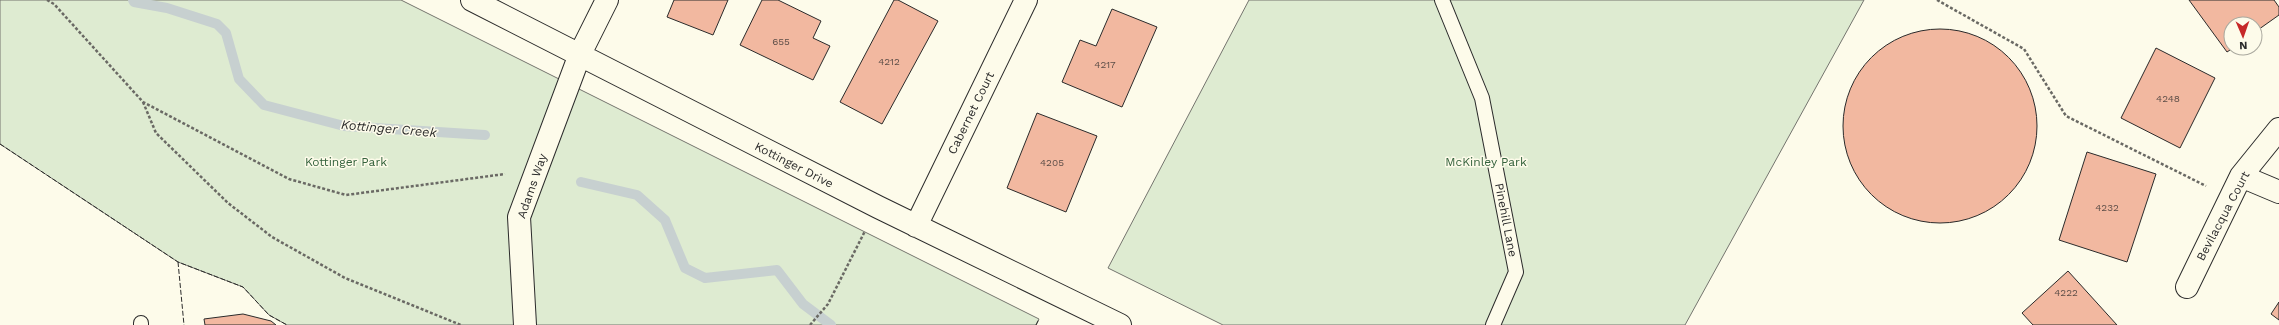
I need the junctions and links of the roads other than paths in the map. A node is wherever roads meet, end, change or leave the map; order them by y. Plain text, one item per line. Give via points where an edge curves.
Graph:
1 (472, 0) edge
2 (607, 0) edge
3 (1026, 0) edge
4 (1442, 0) edge
5 (580, 54) junction
6 (2279, 129) edge
7 (2241, 176) junction
8 (2279, 192) edge
9 (916, 226) junction
10 (2186, 287) dead end
11 (525, 325) edge
12 (1120, 325) edge
13 (1493, 325) edge

1 - 5 street, Kottinger Drive
2 - 5 street, Adams Way
3 - 9 street, Cabernet Court
4 - 13 lane, Pinehill Lane via 1482,98 1516,272
5 - 9 street, Kottinger Drive
5 - 11 street, Adams Way via 519,217
6 - 7 street, Bevilacqua Court
7 - 8 street
7 - 10 street, Bevilacqua Court
9 - 12 street, Kottinger Drive

